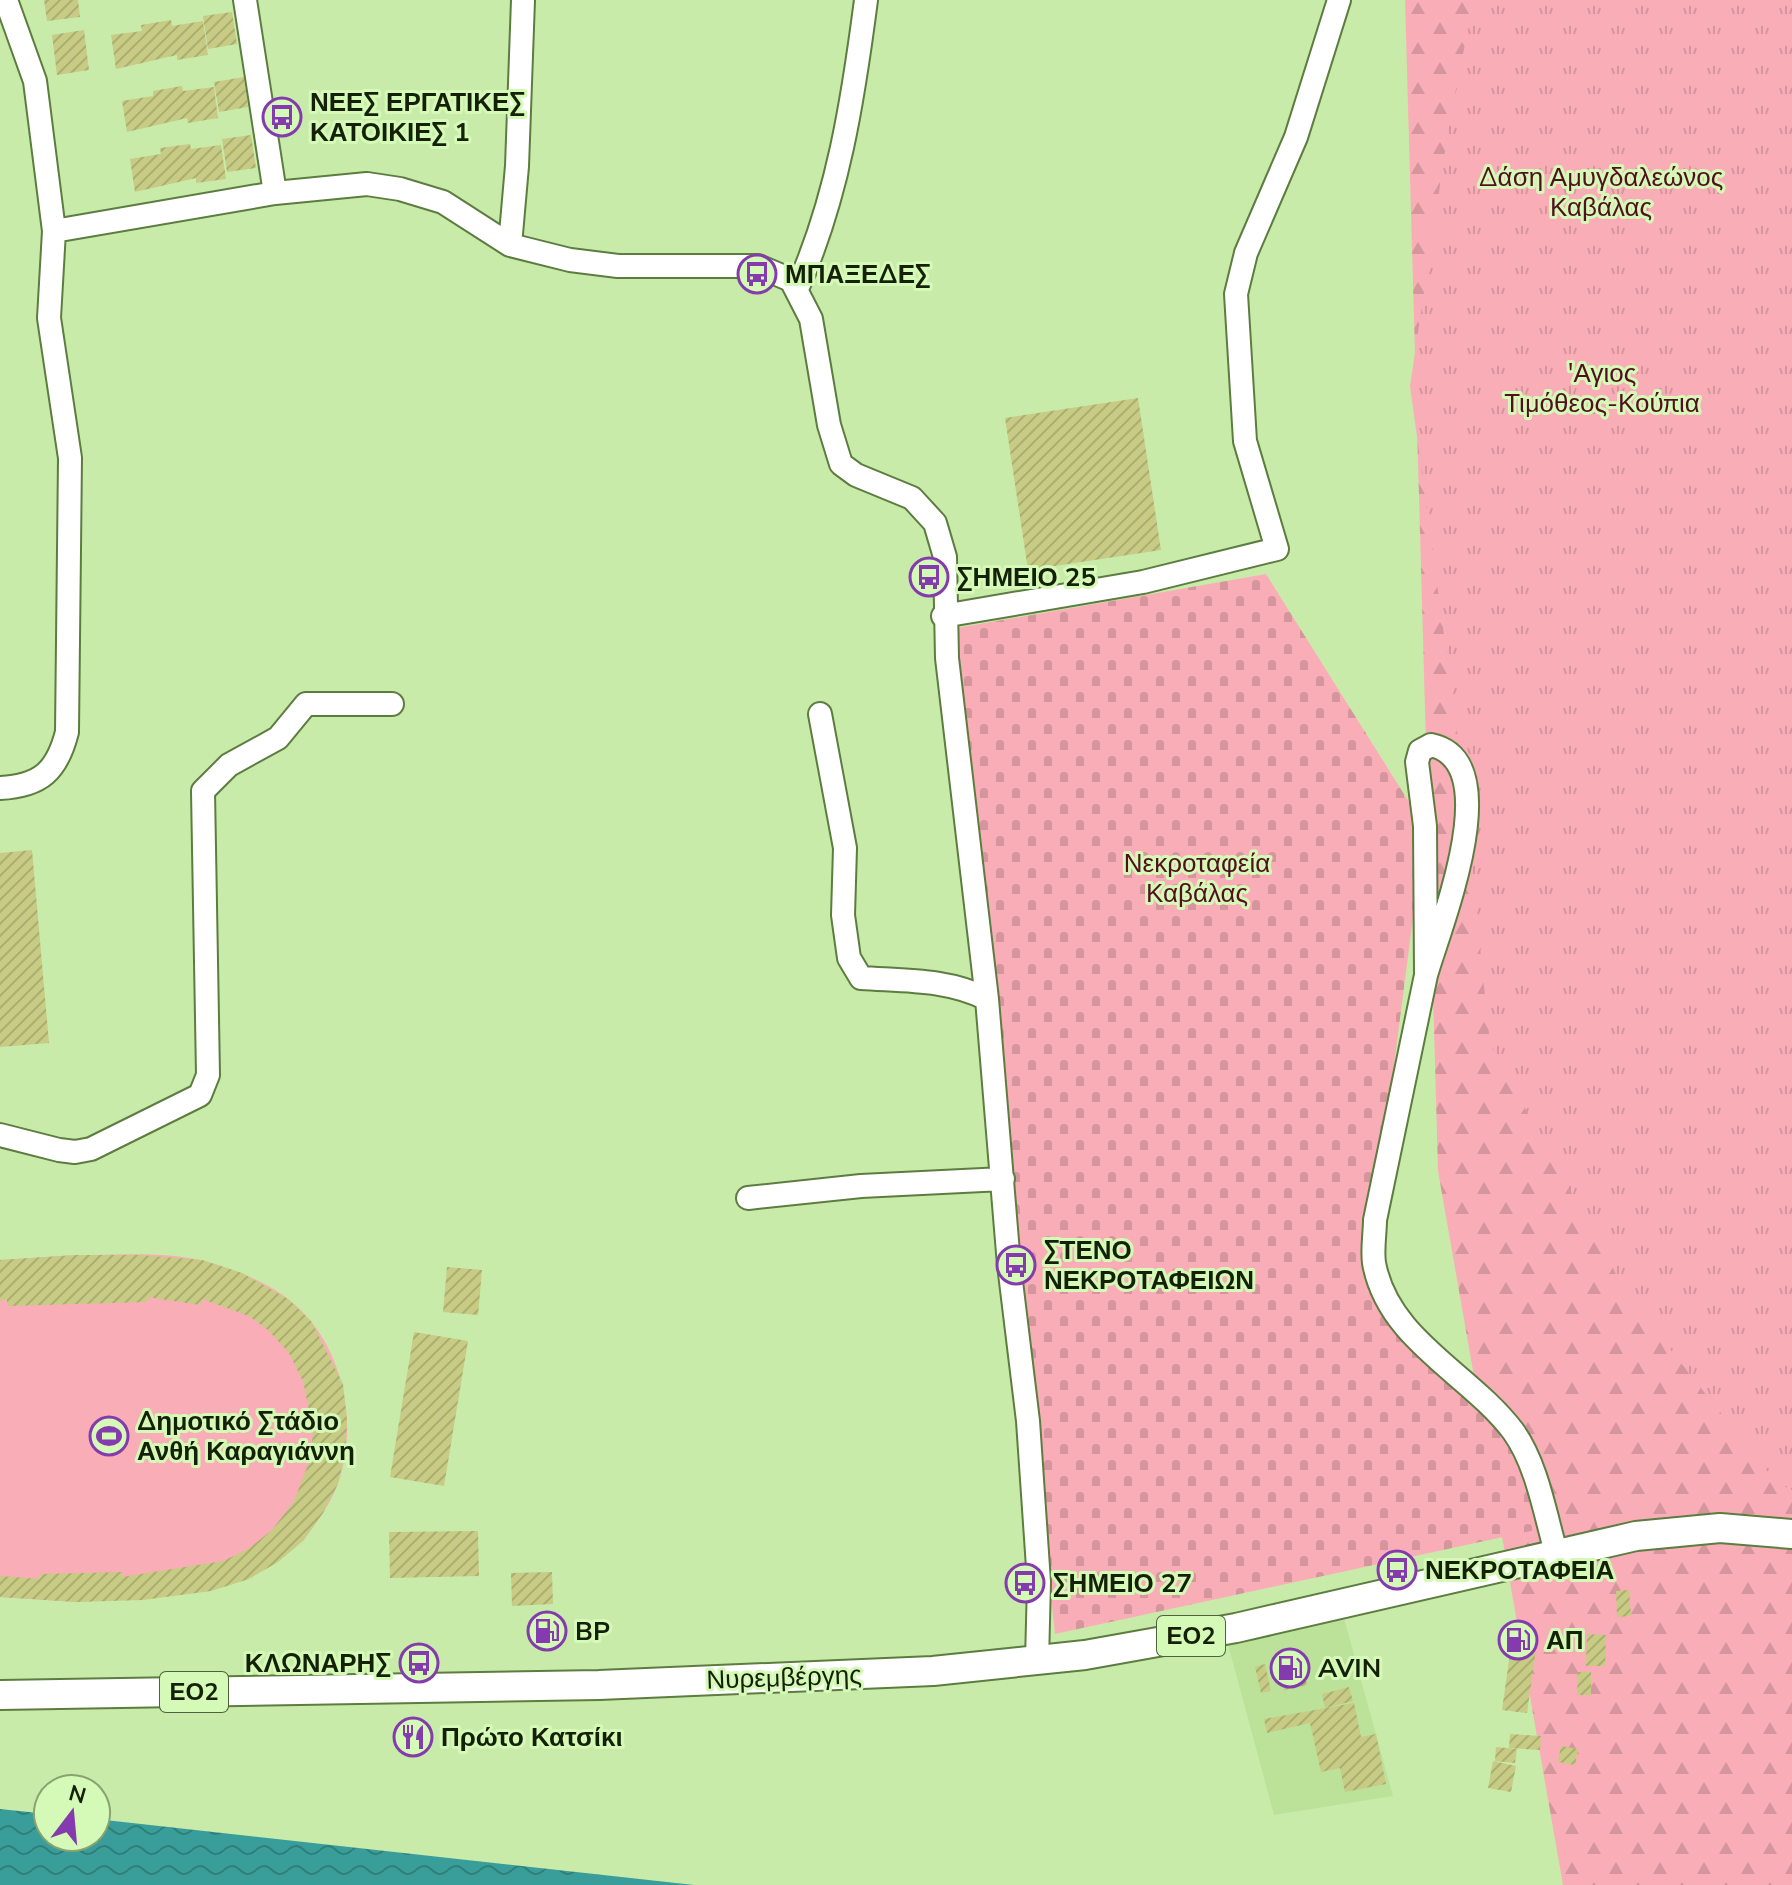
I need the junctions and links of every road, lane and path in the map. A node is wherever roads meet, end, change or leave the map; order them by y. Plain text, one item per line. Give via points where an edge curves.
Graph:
1 (6, 0) edge
2 (245, 0) edge
3 (523, 0) edge
4 (866, 0) edge
5 (1339, 0) edge
6 (275, 193) junction
7 (54, 231) junction
8 (510, 245) junction
9 (797, 289) junction
10 (943, 616) junction
11 (392, 704) dead end
12 (820, 714) dead end
13 (0, 788) edge
14 (1426, 975) junction
15 (987, 999) junction
16 (0, 1135) edge
17 (1003, 1179) junction
18 (748, 1198) dead end
19 (1792, 1534) edge
20 (1556, 1552) junction
21 (1037, 1661) junction
22 (0, 1695) edge

1 - 7 street via 35,81
2 - 6 street
3 - 8 street
4 - 9 street via 831,199
5 - 10 street via 1296,137 1246,253 1236,294 1245,441 1277,549 1143,582
6 - 7 street
6 - 8 street via 349,184 400,189 443,202
7 - 13 street via 49,318 70,458 67,732 51,772 31,785
8 - 9 street via 618,266 758,266 791,280
9 - 10 street via 811,319 841,464 912,498 935,523 945,557
10 - 15 street
11 - 16 street via 306,704 278,738 229,765 203,791 208,1075 200,1095 113,1140 75,1152
12 - 15 street via 845,848 843,915 849,958 861,978 967,988
14 - 14 street via 1456,870 1469,791 1460,763 1447,748 1431,745 1420,751 1417,762 1425,826
14 - 20 street via 1375,1220 1373,1259 1381,1290 1399,1319 1513,1431 1528,1459
15 - 17 street
17 - 18 street
17 - 21 street via 1028,1421 1039,1582
19 - 20 main road, ΕΟ2 via 1720,1528 1677,1531
20 - 21 main road, Νυρεμβέργης / ΕΟ2 via 1275,1620
21 - 22 main road, Νυρεμβέργης / ΕΟ2 via 933,1671 599,1685

